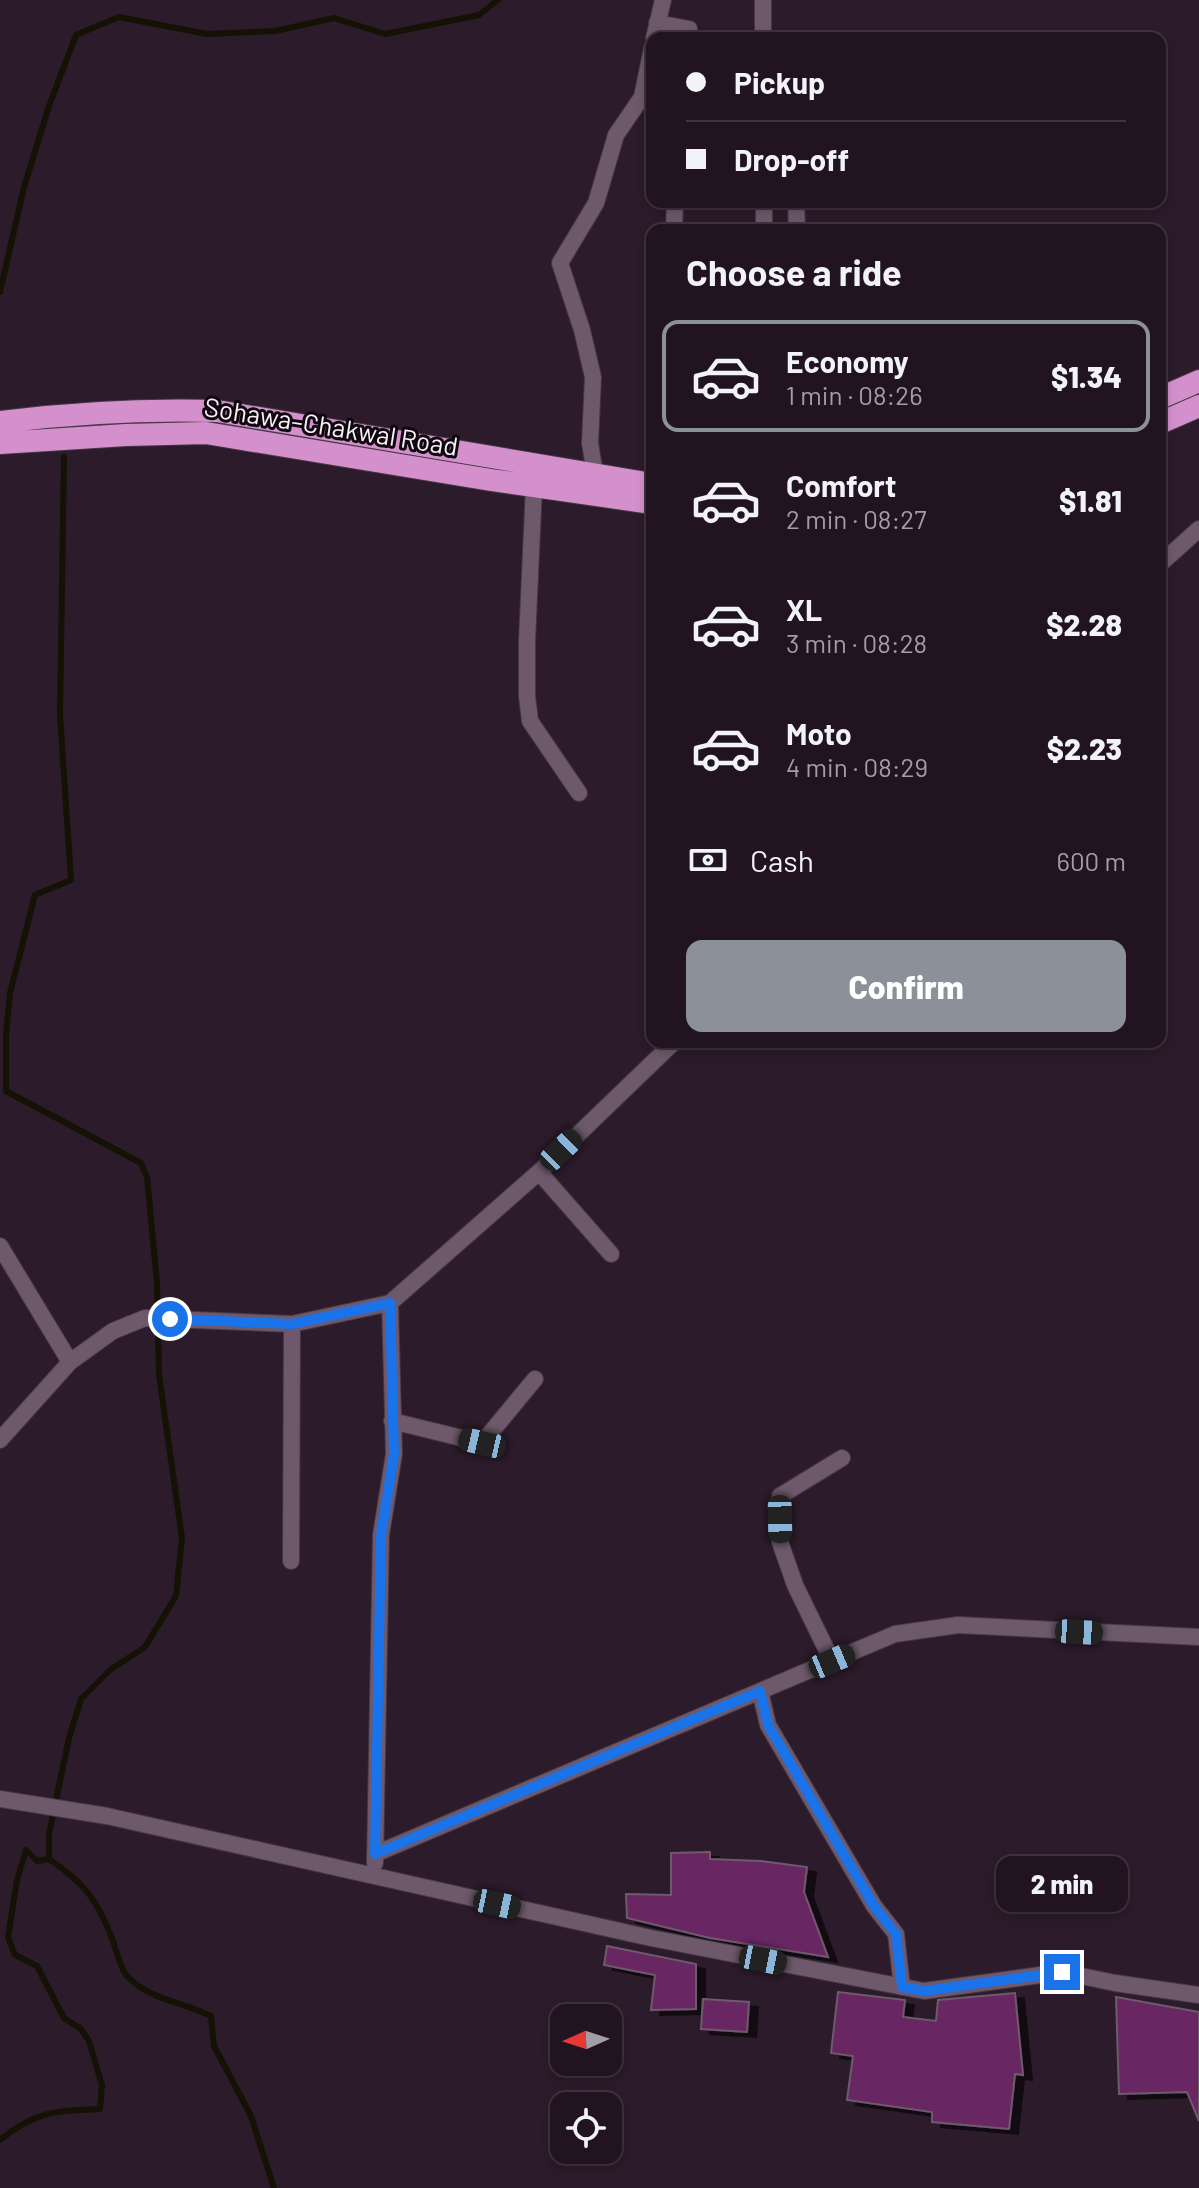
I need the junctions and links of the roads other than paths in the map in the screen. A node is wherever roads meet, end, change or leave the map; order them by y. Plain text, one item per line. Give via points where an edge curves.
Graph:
1 (663, 0) edge
2 (763, 0) edge
3 (656, 30) edge
4 (689, 32) edge
5 (763, 32) edge
6 (646, 77) edge
7 (1199, 381) edge
8 (1166, 395) edge
9 (1199, 406) edge
10 (1166, 420) edge
11 (0, 422) edge
12 (0, 443) edge
13 (595, 474) junction
14 (646, 483) edge
15 (534, 486) junction
16 (646, 502) edge
17 (1199, 529) edge
18 (1166, 559) edge
19 (579, 793) dead end
20 (668, 1048) edge
21 (539, 1172) junction
22 (0, 1246) edge
23 (611, 1254) dead end
24 (390, 1303) junction
25 (292, 1324) junction
26 (70, 1362) junction
27 (535, 1379) dead end
28 (392, 1421) junction
29 (0, 1440) edge
30 (842, 1458) dead end
31 (291, 1561) dead end
32 (1199, 1637) edge
33 (832, 1661) junction
34 (760, 1691) junction
35 (0, 1799) edge
36 (375, 1854) junction
37 (375, 1876) junction
38 (902, 1987) junction
39 (1199, 1995) edge

1 - 3 street
2 - 5 street
3 - 4 street
6 - 13 street via 642,97 616,135 596,203 560,263 593,377 590,443
7 - 8 highway
9 - 10 highway
11 - 13 highway via 147,409 217,411
12 - 15 highway, Sohawa–Chakwal Road via 206,433
13 - 14 highway
15 - 16 highway, Sohawa–Chakwal Road
15 - 19 street via 527,641 530,721
17 - 18 street
20 - 21 street
21 - 23 street
21 - 24 street
22 - 26 street
24 - 25 street
24 - 28 street
25 - 26 street via 145,1318 113,1331
25 - 31 street
26 - 29 street
27 - 28 street via 482,1443
28 - 36 street via 394,1454 381,1535
30 - 33 street via 780,1496 780,1542
32 - 33 street via 958,1625 895,1634
33 - 34 street
34 - 36 street
34 - 38 street via 768,1725 874,1906 896,1934
35 - 37 street via 107,1816
36 - 37 street
37 - 38 street
38 - 39 street via 924,1991 1062,1972

